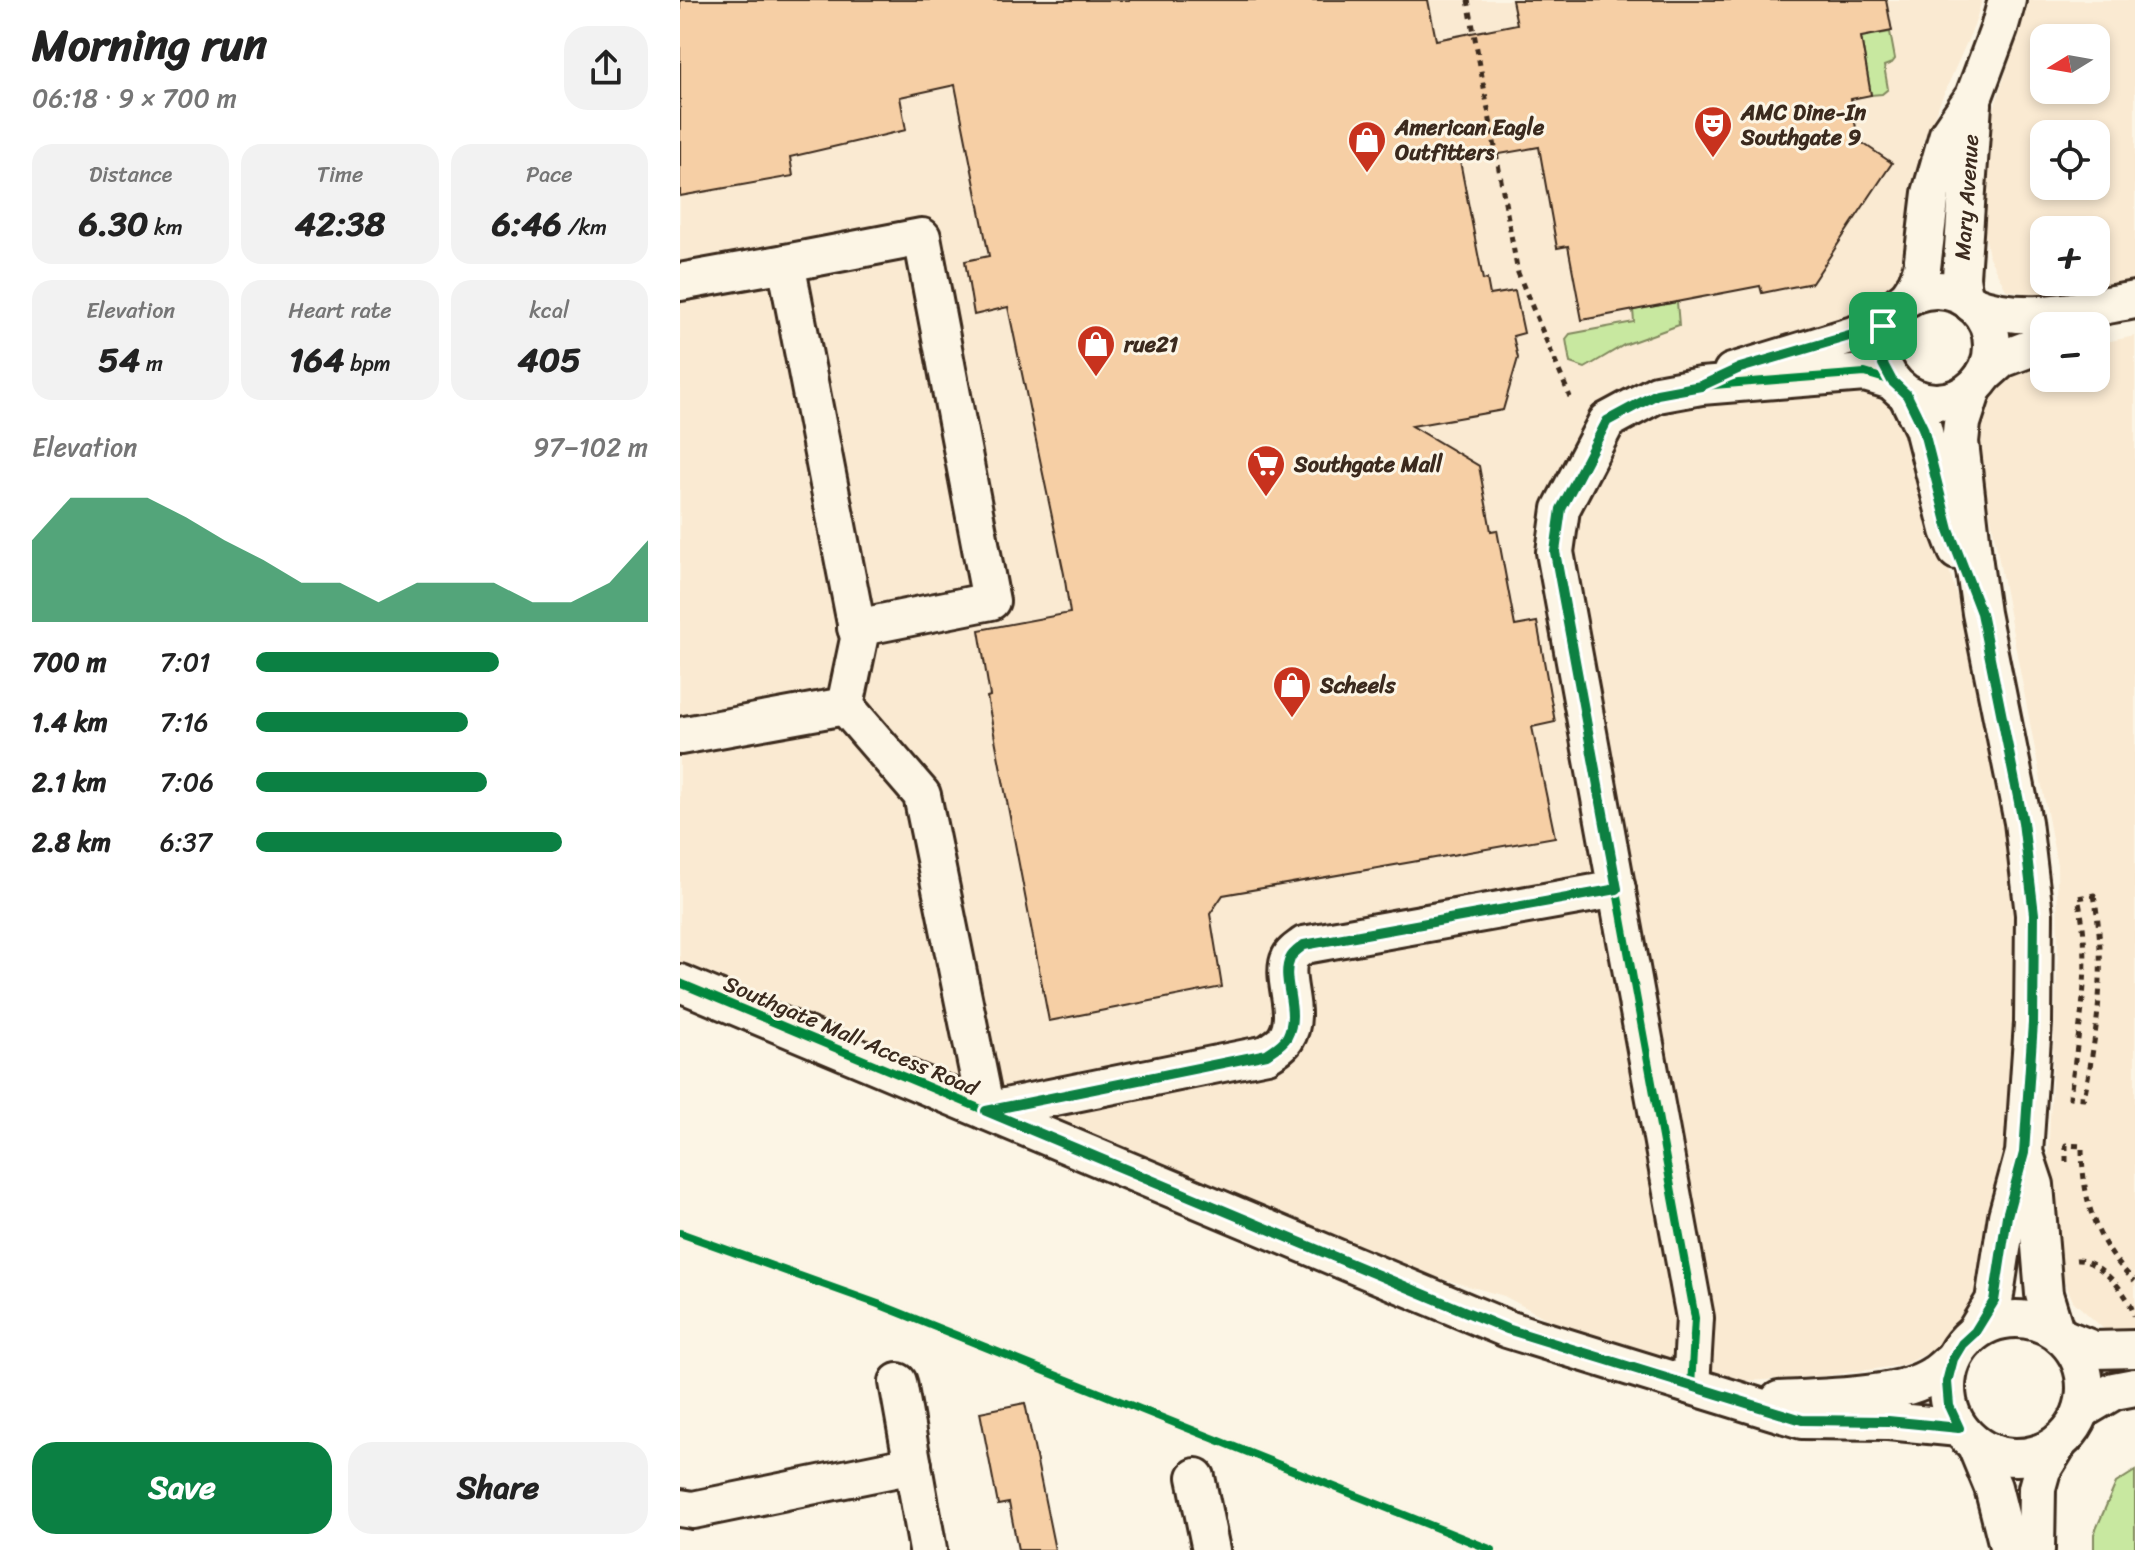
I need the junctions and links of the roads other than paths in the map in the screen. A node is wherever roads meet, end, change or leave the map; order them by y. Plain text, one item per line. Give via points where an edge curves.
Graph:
1 (2007, 0) edge
2 (1974, 96) junction
3 (786, 263) junction
4 (680, 282) edge
5 (1908, 297) junction
6 (2135, 300) edge
7 (1968, 301) junction
8 (2135, 317) edge
9 (2110, 324) edge
10 (1883, 326) junction
11 (2030, 348) edge
12 (1979, 382) junction
13 (1701, 386) junction
14 (1900, 388) junction
15 (1983, 622) junction
16 (856, 628) junction
17 (845, 706) junction
18 (680, 736) edge
19 (1617, 889) junction
20 (680, 983) edge
21 (986, 1111) junction
22 (2026, 1137) junction
23 (2060, 1334) junction
24 (1964, 1346) junction
25 (2135, 1349) edge
26 (898, 1382) dead end
27 (1691, 1386) junction
28 (2135, 1387) edge
29 (2082, 1410) junction
30 (1968, 1437) junction
31 (2058, 1444) junction
32 (913, 1465) junction
33 (1196, 1477) dead end
34 (680, 1508) edge
35 (928, 1550) edge
36 (1211, 1550) edge
37 (2009, 1550) edge
38 (2036, 1550) edge

1 - 2 street, Mary Avenue
2 - 5 street, Mary Avenue via 1948,134 1931,193 1922,268
2 - 7 street, Mary Avenue via 1961,277
3 - 4 street
3 - 16 street
3 - 16 street via 922,237 925,250 991,601
5 - 7 street via 1946,291
5 - 10 street
6 - 7 street via 2038,315 2000,313
7 - 12 street via 1987,324 1992,341 1991,359
8 - 9 street
10 - 13 street via 1740,368
10 - 14 street via 1883,364
11 - 12 street via 2002,359
12 - 14 street via 1958,398 1941,402 1923,401
12 - 15 street via 1960,442
13 - 14 street via 1865,373
13 - 19 street via 1657,394 1607,421 1561,509 1555,552
14 - 15 street via 1923,428 1949,530
15 - 22 street via 2023,822 2034,914
16 - 17 street via 859,639
17 - 18 street
17 - 21 street via 922,795
19 - 21 street via 1304,945 1290,956 1293,1018 1286,1040 1267,1054
19 - 27 street via 1695,1318
20 - 21 street, Southgate Mall Access Road
21 - 27 street, Southgate Mall Access Road via 1507,1329
22 - 23 street via 2044,1294
22 - 24 street via 1994,1301
23 - 24 street via 2036,1321 2015,1318 1994,1322
23 - 25 street via 2094,1350
23 - 29 street via 2084,1371
24 - 27 street, Southgate Mall Access Road via 1932,1376 1873,1393 1776,1400 1731,1398
24 - 30 street via 1947,1382 1949,1406
26 - 32 street
27 - 30 street, Southgate Mall Access Road via 1802,1420 1888,1421
28 - 29 street via 2114,1391
29 - 31 street
30 - 31 street via 1995,1455 2017,1458
30 - 37 street via 1993,1487
31 - 38 street via 2037,1488
32 - 34 street via 693,1510
32 - 35 street
33 - 36 street

